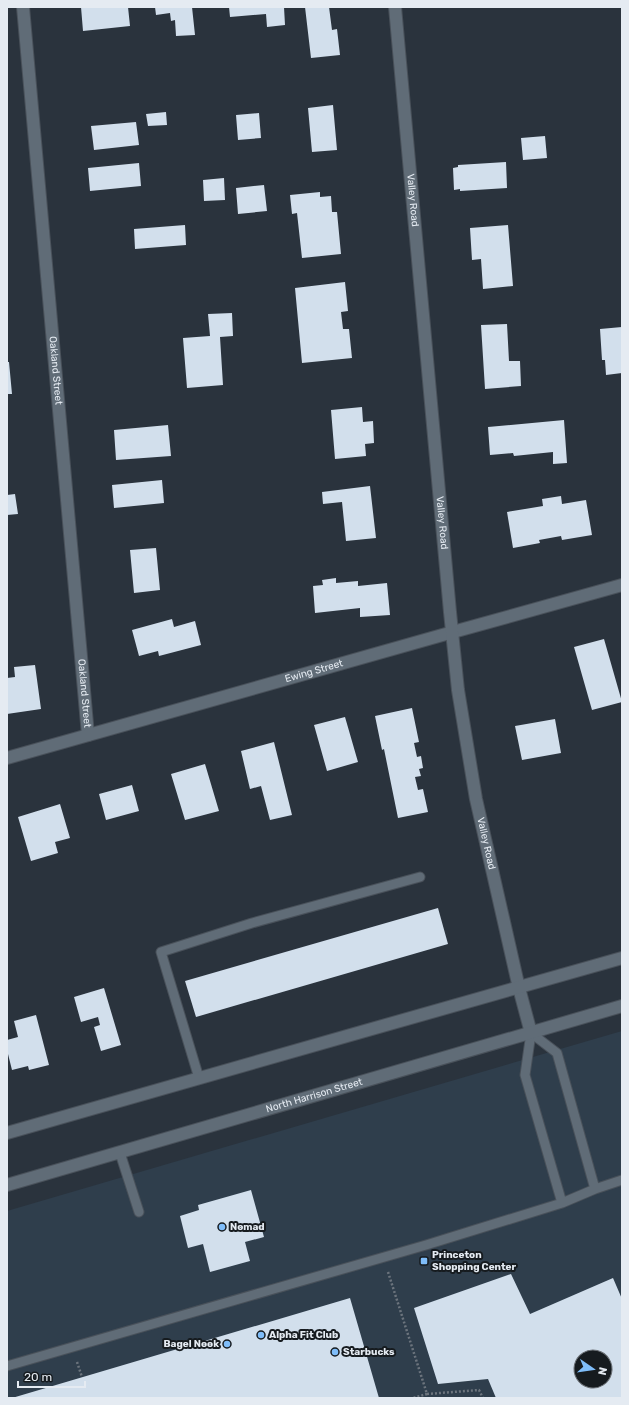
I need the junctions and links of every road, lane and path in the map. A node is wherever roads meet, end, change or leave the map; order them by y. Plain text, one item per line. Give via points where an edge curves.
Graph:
1 (23, 7) edge
2 (395, 7) edge
3 (622, 585) edge
4 (452, 632) junction
5 (88, 735) junction
6 (7, 758) edge
7 (420, 877) dead end
8 (622, 958) edge
9 (519, 988) junction
10 (622, 1006) edge
11 (531, 1033) junction
12 (199, 1078) junction
13 (7, 1133) edge
14 (120, 1153) junction
15 (622, 1180) edge
16 (7, 1186) edge
17 (595, 1188) junction
18 (562, 1203) junction
19 (139, 1212) dead end
20 (383, 1257) junction
21 (7, 1366) edge
22 (426, 1394) junction
23 (413, 1398) edge
24 (483, 1398) edge

1 - 5 street, Oakland Street
2 - 4 street, Valley Road
3 - 4 street, Ewing Street
4 - 5 street, Ewing Street
4 - 9 street, Valley Road via 458,690 476,799
5 - 6 street, Ewing Street
7 - 12 lane via 252,923 161,952
8 - 9 street
9 - 11 street, Valley Road
9 - 12 street
10 - 11 street, North Harrison Street
11 - 14 street, North Harrison Street
11 - 17 lane via 557,1053
11 - 18 lane via 525,1075
12 - 13 street
14 - 16 street, North Harrison Street
14 - 19 lane
15 - 17 lane
17 - 18 lane
18 - 20 lane
20 - 21 lane
20 - 22 path
22 - 23 path
22 - 24 path via 479,1390

